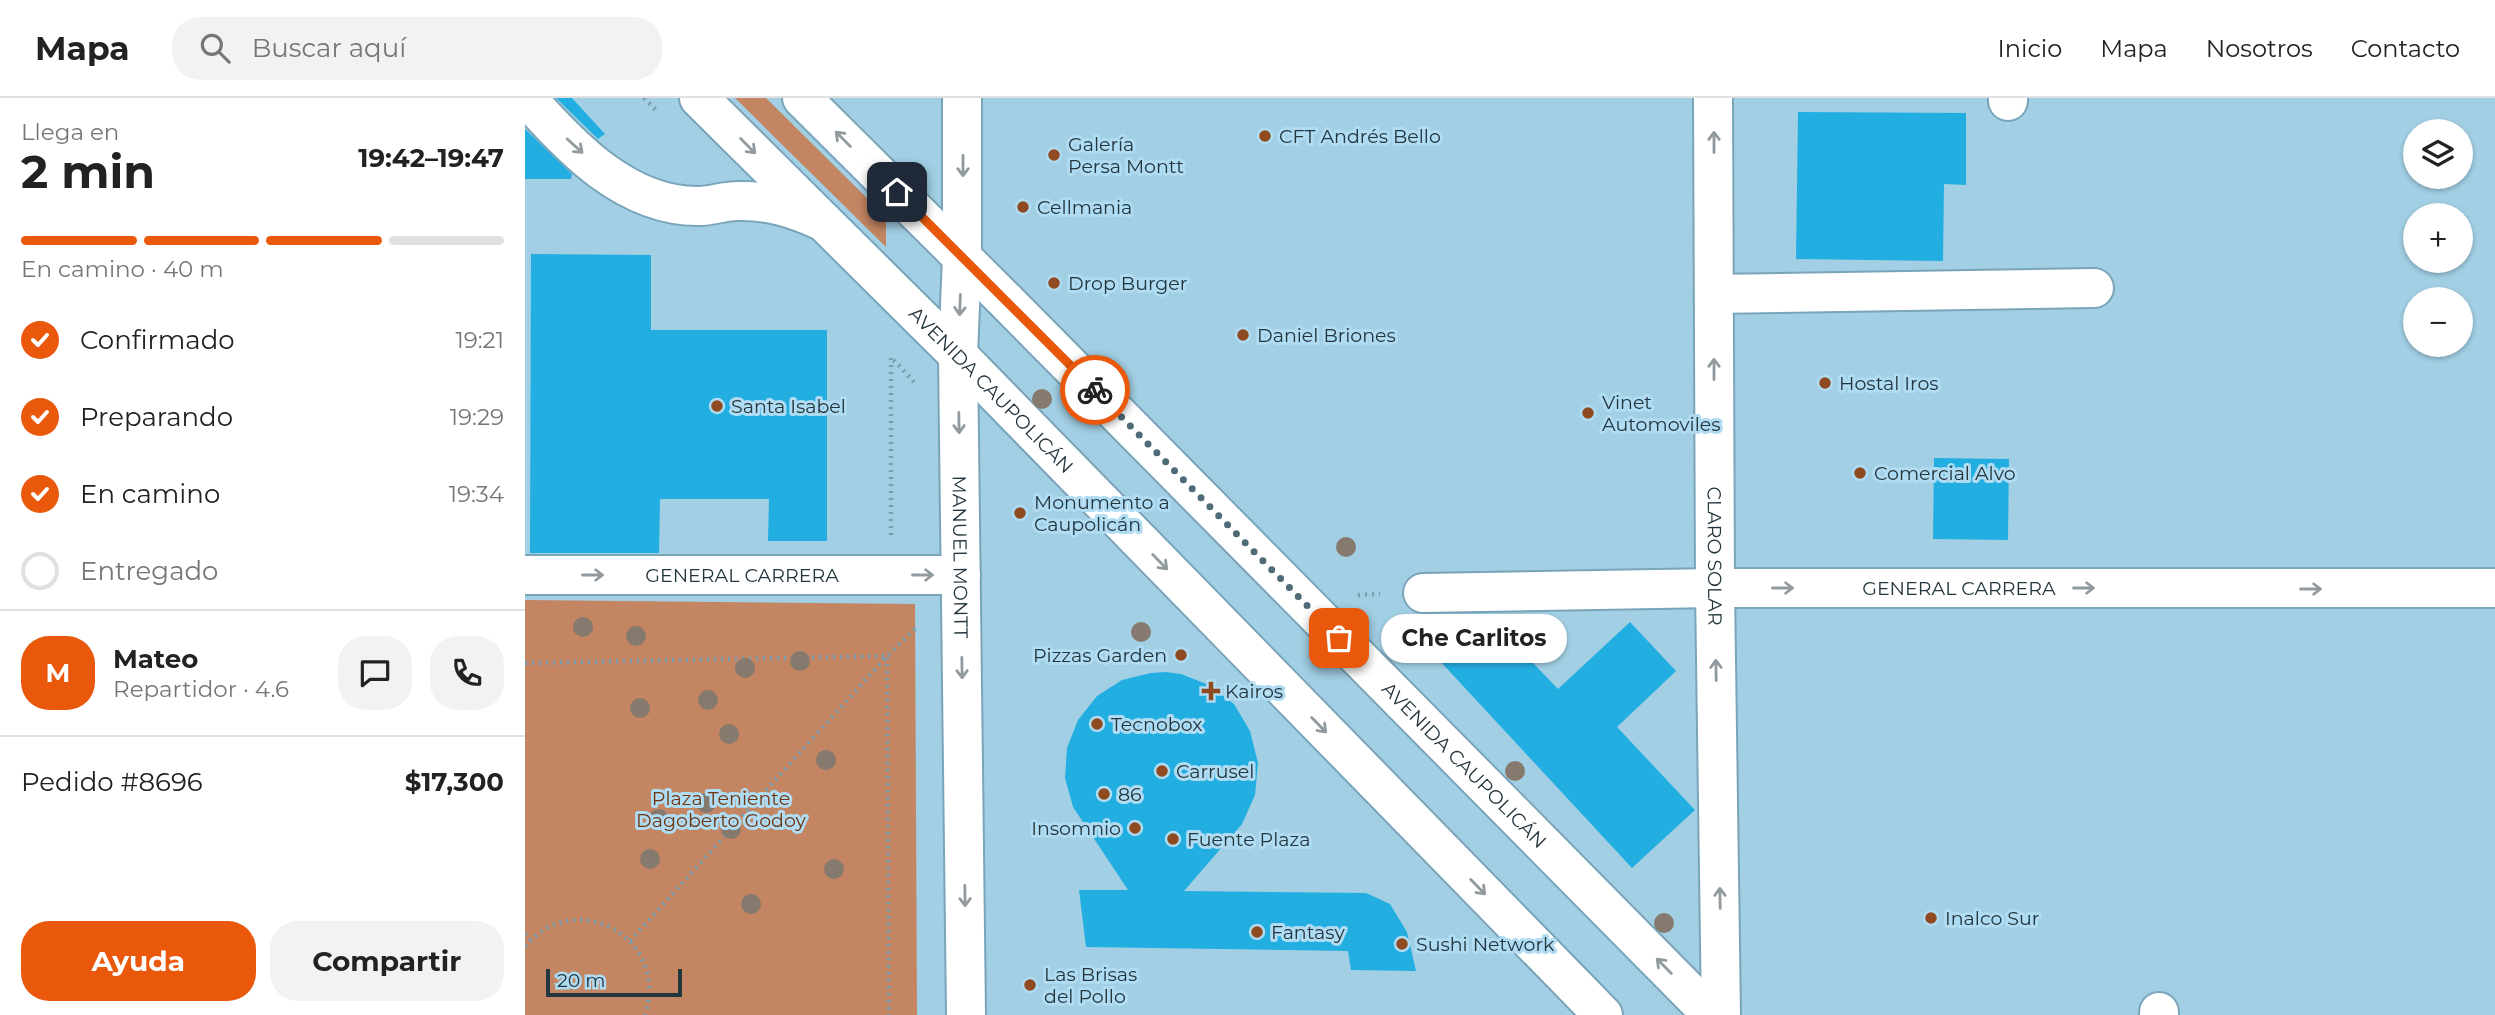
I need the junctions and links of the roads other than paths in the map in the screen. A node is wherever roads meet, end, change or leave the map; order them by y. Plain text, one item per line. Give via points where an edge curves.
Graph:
1 (527, 98) edge
2 (699, 98) edge
3 (802, 98) edge
4 (963, 98) edge
5 (1713, 98) edge
6 (824, 222) junction
7 (962, 256) junction
8 (2094, 288) dead end
9 (1714, 294) junction
10 (958, 355) junction
11 (525, 575) edge
12 (943, 575) junction
13 (1715, 588) junction
14 (2495, 588) edge
15 (1423, 593) dead end
16 (966, 1015) edge
17 (1603, 1015) edge
18 (1712, 1015) edge
19 (1721, 1015) edge

1 -> 6 main road via 607,176 631,189 689,205 767,202
2 -> 6 main road, AVENIDA CAUPOLICÁN
7 -> 3 main road, AVENIDA CAUPOLICÁN
4 -> 7 main road, MANUEL MONTT
9 -> 5 main road, CLARO SOLAR
6 - 10 main road, AVENIDA CAUPOLICÁN
7 -> 10 main road, MANUEL MONTT
18 -> 7 main road, AVENIDA CAUPOLICÁN
8 - 9 main road
13 -> 9 main road, CLARO SOLAR
10 -> 12 main road, MANUEL MONTT
10 -> 17 main road, AVENIDA CAUPOLICÁN
11 -> 12 main road, GENERAL CARRERA
12 -> 16 main road, MANUEL MONTT
13 -> 14 main road, GENERAL CARRERA
13 - 15 main road, GENERAL CARRERA
19 -> 13 main road, CLARO SOLAR

